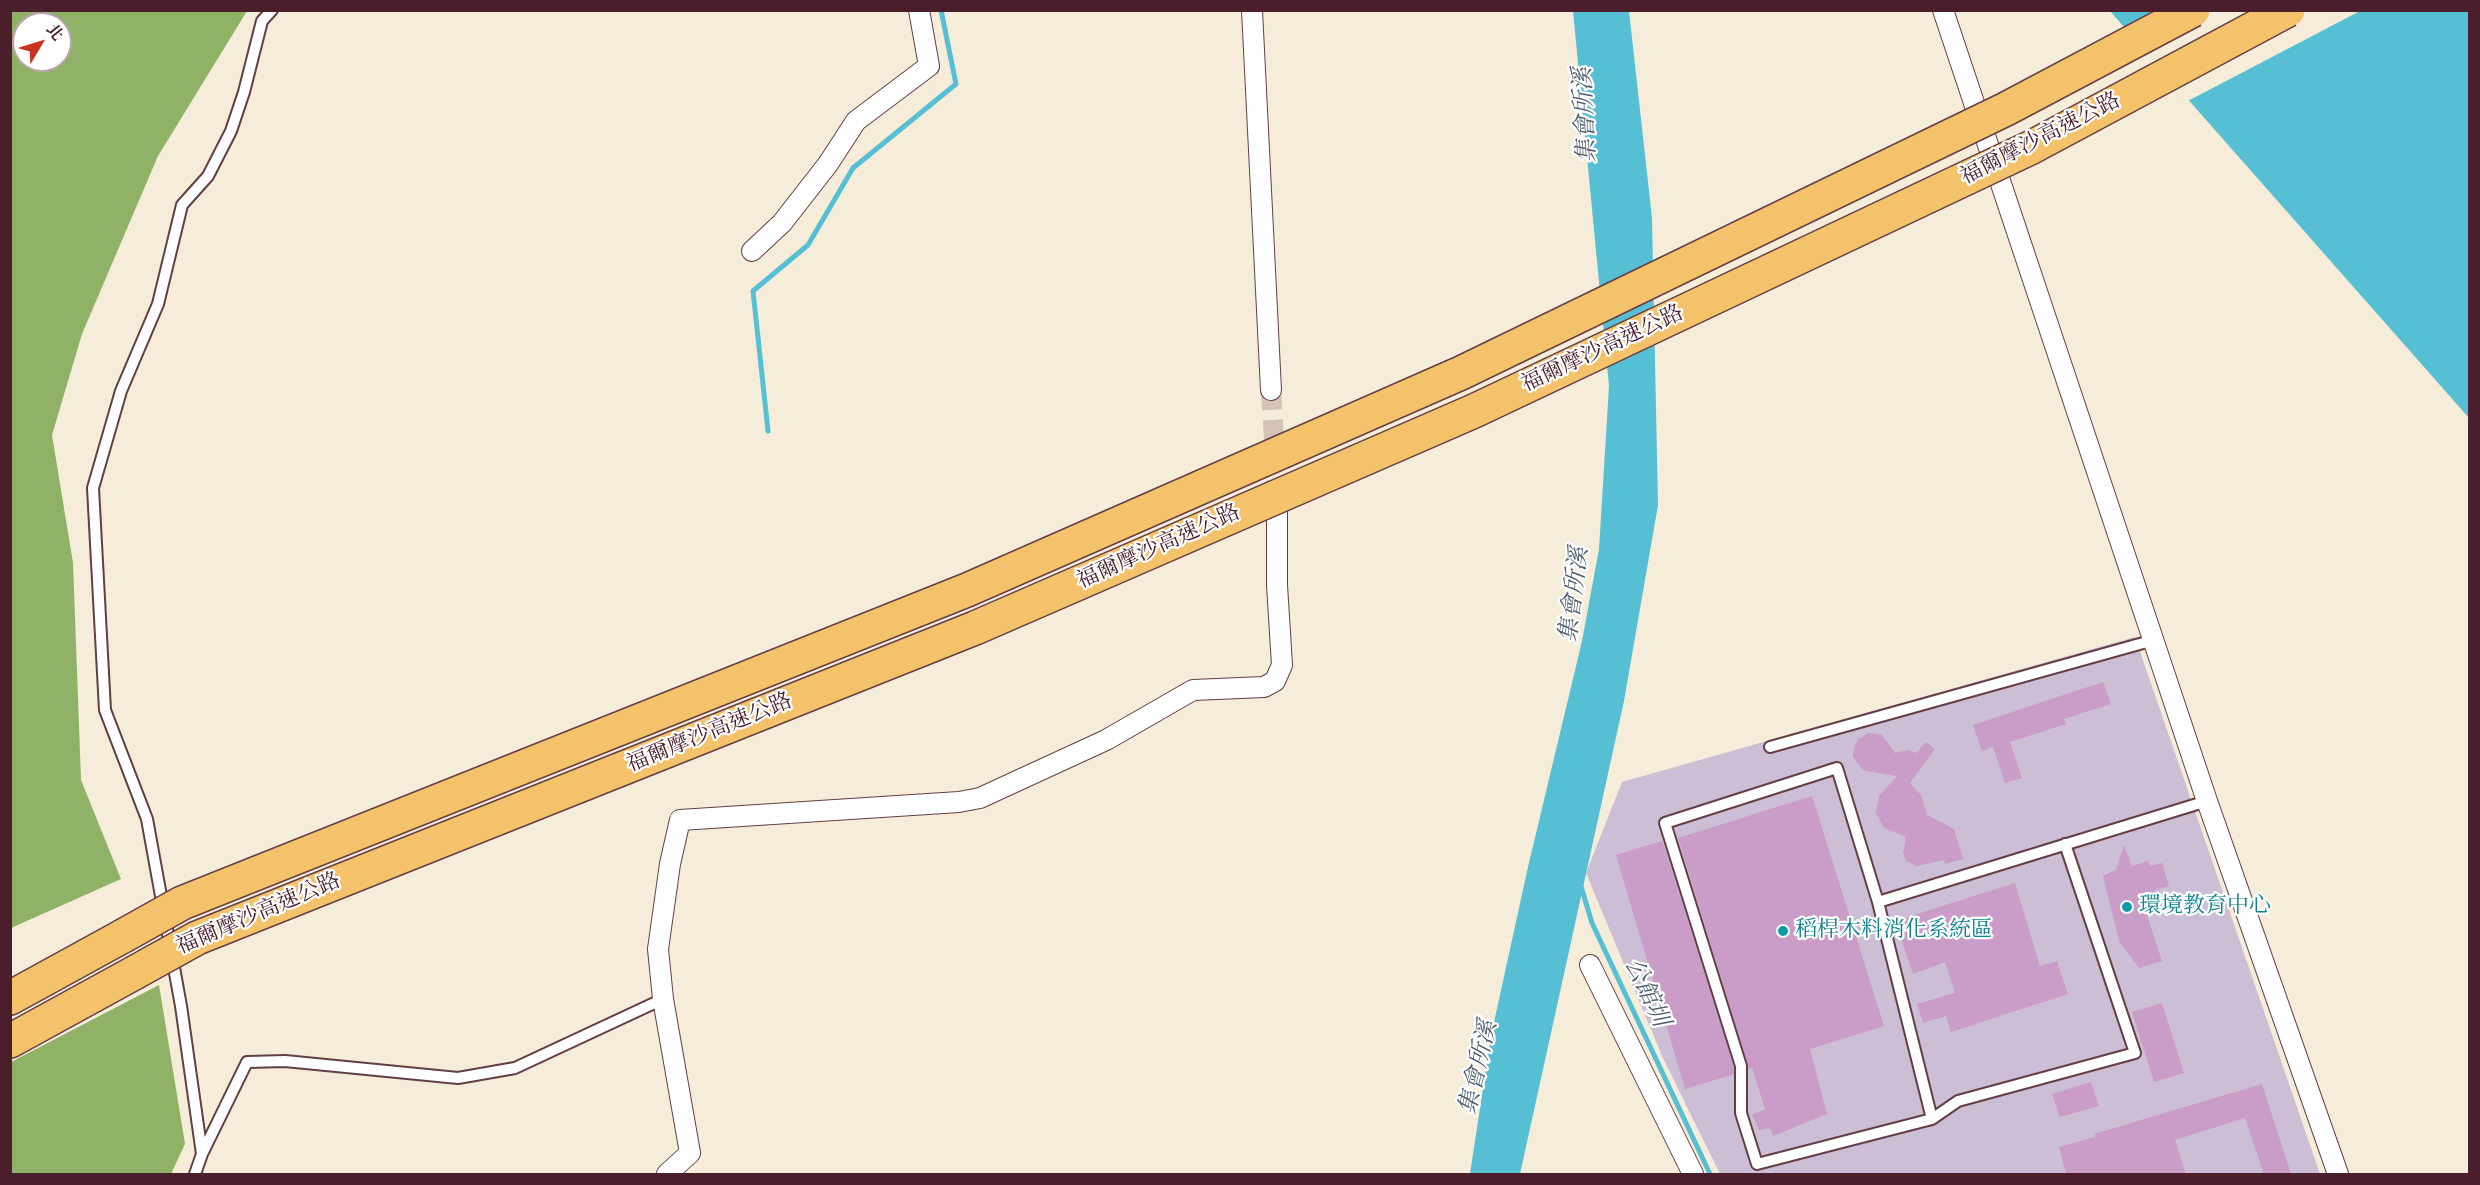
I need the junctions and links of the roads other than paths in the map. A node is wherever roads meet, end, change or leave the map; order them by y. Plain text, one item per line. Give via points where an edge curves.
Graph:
1 (272, 10) edge
2 (919, 10) edge
3 (1252, 10) edge
4 (1943, 10) edge
5 (2193, 10) edge
6 (2288, 10) edge
7 (752, 251) dead end
8 (1271, 390) tunnel mouth
9 (1277, 489) tunnel mouth
10 (2154, 640) junction
11 (1770, 747) dead end
12 (2207, 801) junction
13 (2065, 844) junction
14 (1878, 902) junction
15 (1590, 965) dead end
16 (10, 998) edge
17 (663, 999) junction
18 (10, 1041) edge
19 (1932, 1119) junction
20 (202, 1154) junction
21 (195, 1174) edge
22 (667, 1174) edge
23 (1693, 1174) edge
24 (2338, 1174) edge

1 - 20 lane via 262,21 231,131 208,176 182,205 158,304 121,391 93,488 105,711 147,819 181,1006
2 - 7 street via 929,66 856,121 782,223
3 - 8 street
4 - 10 street
5 - 16 highway, 福爾摩沙高速公路, bridge via 2006,109 1461,373 967,590 182,903
6 - 18 highway, 福爾摩沙高速公路, bridge via 2032,147 1474,411 975,628 197,938
9 - 17 street via 1282,665 1275,681 1264,687 1193,690 1106,740 980,798 680,820 658,950
10 - 11 lane
10 - 12 street
12 - 13 lane
12 - 24 street
13 - 14 lane
13 - 19 lane via 2135,1053 1958,1101
14 - 19 lane
14 - 19 lane via 1837,768 1665,823 1741,1066 1741,1113 1757,1164
15 - 23 street
17 - 20 lane via 515,1068 458,1078 285,1061 247,1062
17 - 22 street via 690,1154
20 - 21 lane

